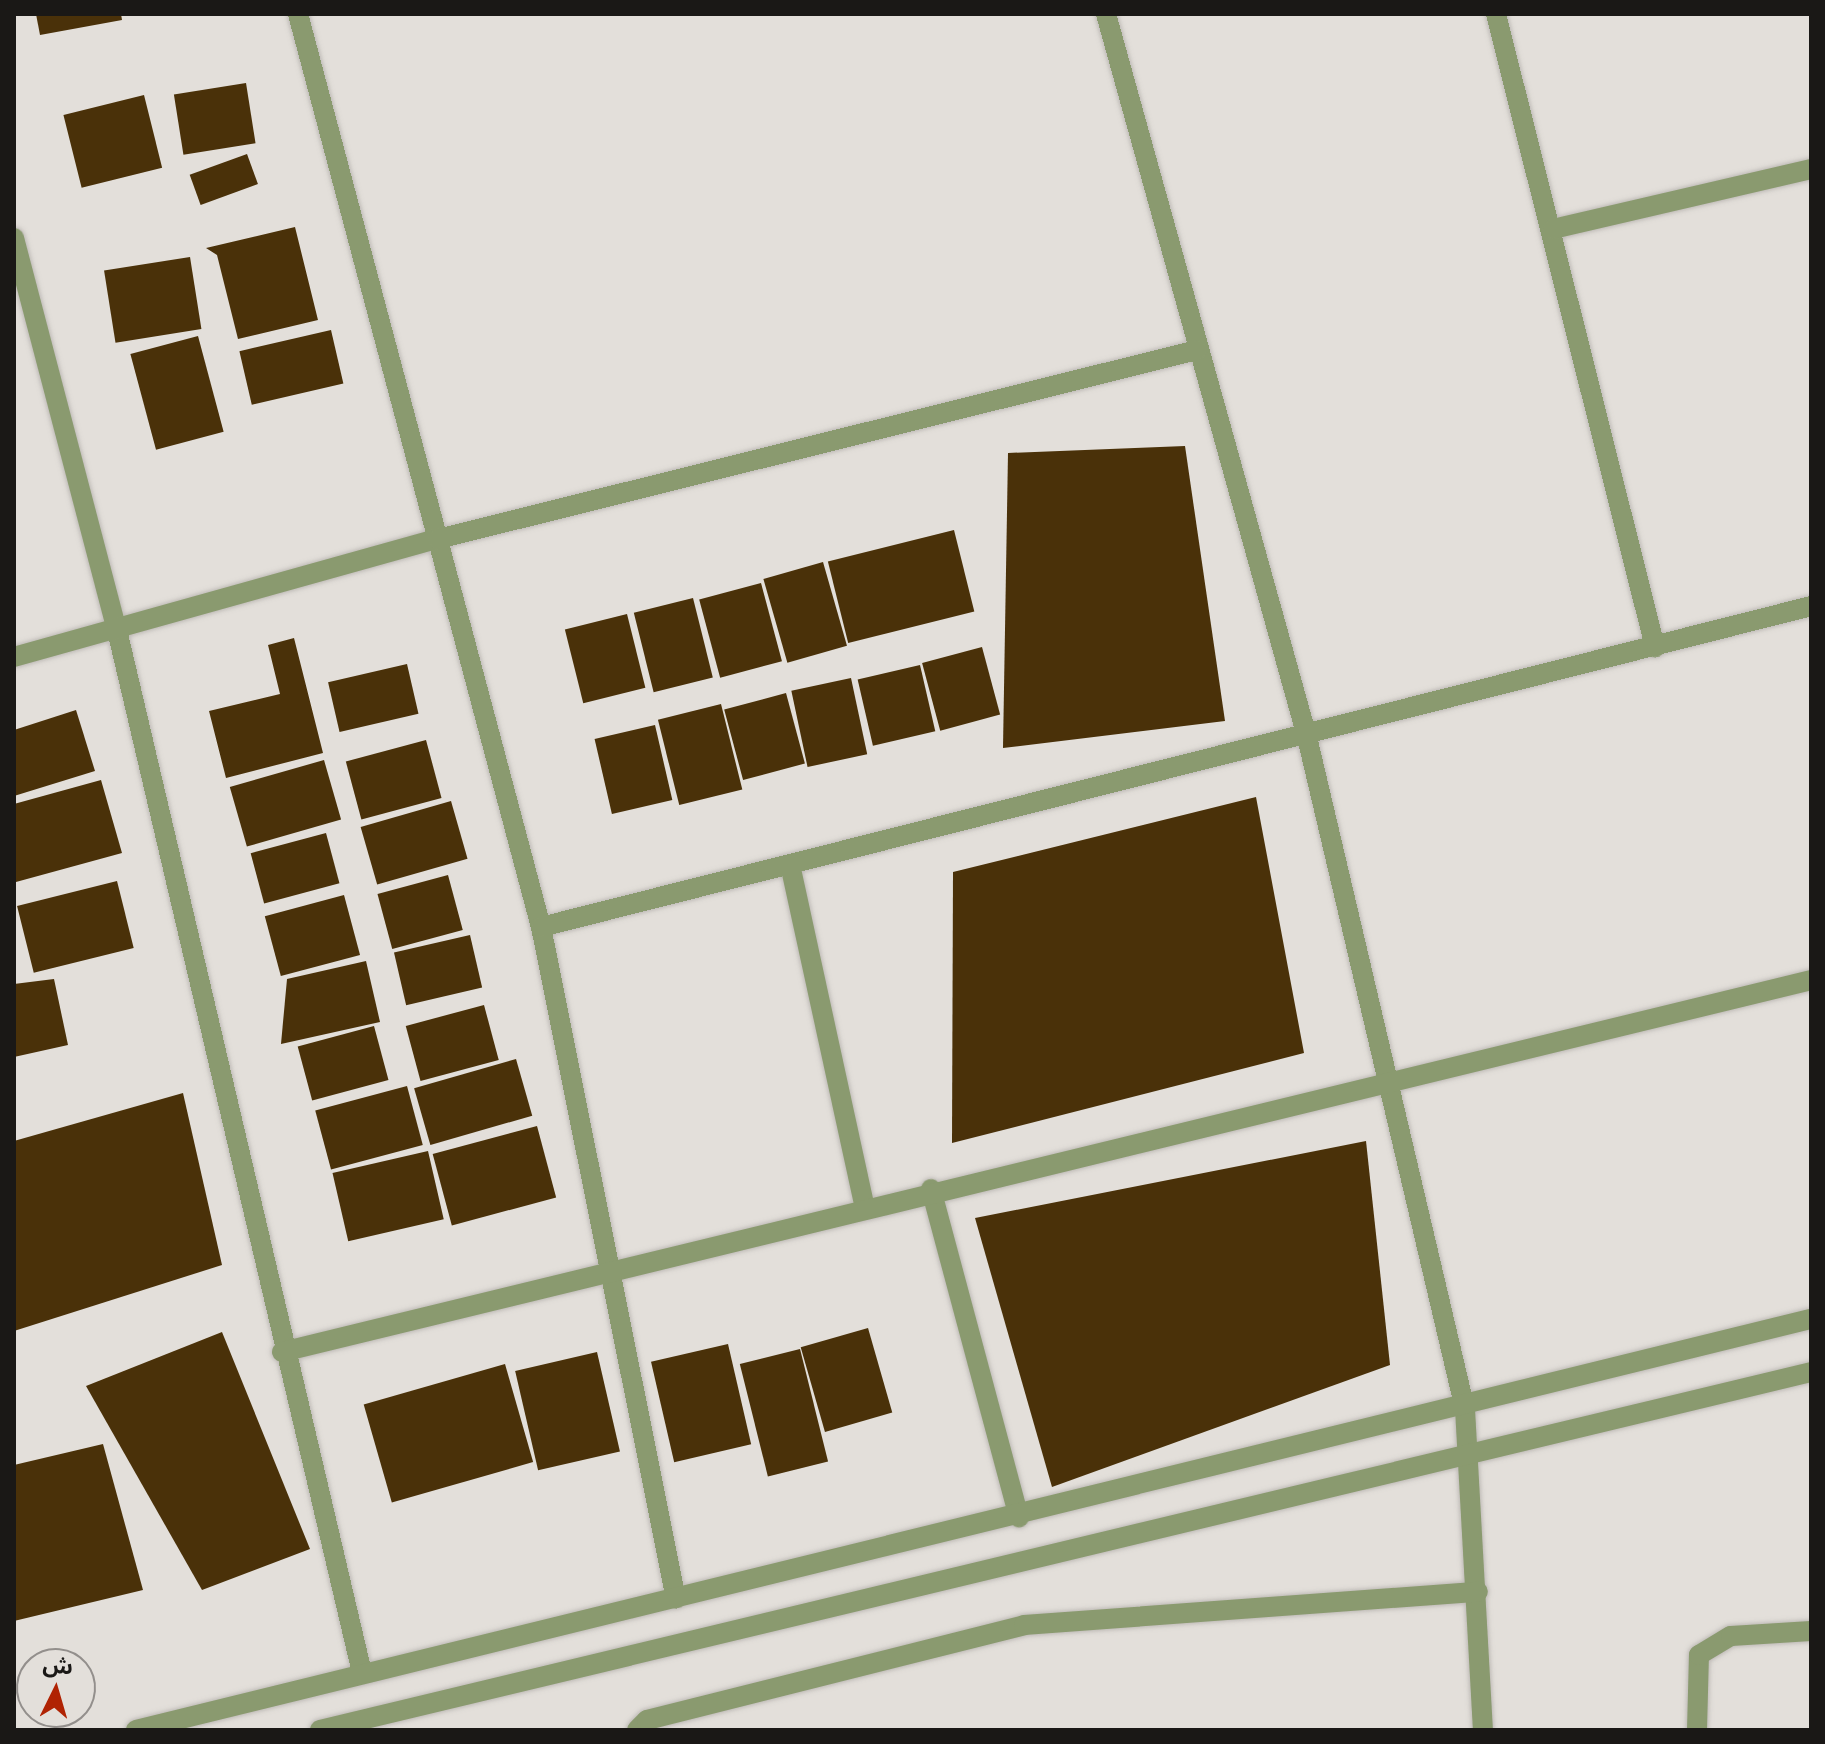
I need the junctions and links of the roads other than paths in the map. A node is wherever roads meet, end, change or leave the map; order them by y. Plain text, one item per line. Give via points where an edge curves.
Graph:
1 (298, 14) edge
2 (1106, 14) edge
3 (1496, 14) edge
4 (1811, 169) edge
5 (1553, 229) junction
6 (14, 238) edge
7 (1197, 350) junction
8 (438, 539) junction
9 (1811, 606) edge
10 (117, 630) junction
11 (1655, 647) junction
12 (14, 657) edge
13 (1307, 737) junction
14 (791, 869) junction
15 (541, 927) junction
16 (1811, 980) edge
17 (1389, 1083) junction
18 (931, 1189) junction
19 (864, 1205) junction
20 (616, 1275) junction
21 (1811, 1319) edge
22 (282, 1352) junction
23 (1811, 1372) edge
24 (1465, 1409) junction
25 (1472, 1458) junction
26 (1019, 1517) junction
27 (1478, 1592) junction
28 (676, 1599) junction
29 (1811, 1631) edge
30 (362, 1673) junction
31 (136, 1730) edge
32 (320, 1730) edge
33 (637, 1730) edge
34 (1483, 1730) edge
35 (1697, 1730) edge

1 - 8 street
2 - 7 street
3 - 5 street
4 - 5 street
5 - 11 street
6 - 10 street
7 - 8 street
7 - 13 street
8 - 10 street
8 - 15 street
9 - 11 street
10 - 12 street
10 - 22 street
11 - 13 street
13 - 14 street
13 - 17 street
14 - 15 street
14 - 19 street
15 - 20 street
16 - 17 street
17 - 18 street
17 - 24 street
18 - 19 street
18 - 26 street
19 - 20 street
20 - 22 street
20 - 28 street
21 - 24 street
22 - 30 street
23 - 25 street
24 - 25 street
24 - 26 street
25 - 27 street
25 - 32 street
26 - 28 street
27 - 33 street via 1024,1625 647,1720
27 - 34 street
28 - 30 street
29 - 35 street via 1731,1636 1699,1655
30 - 31 street

